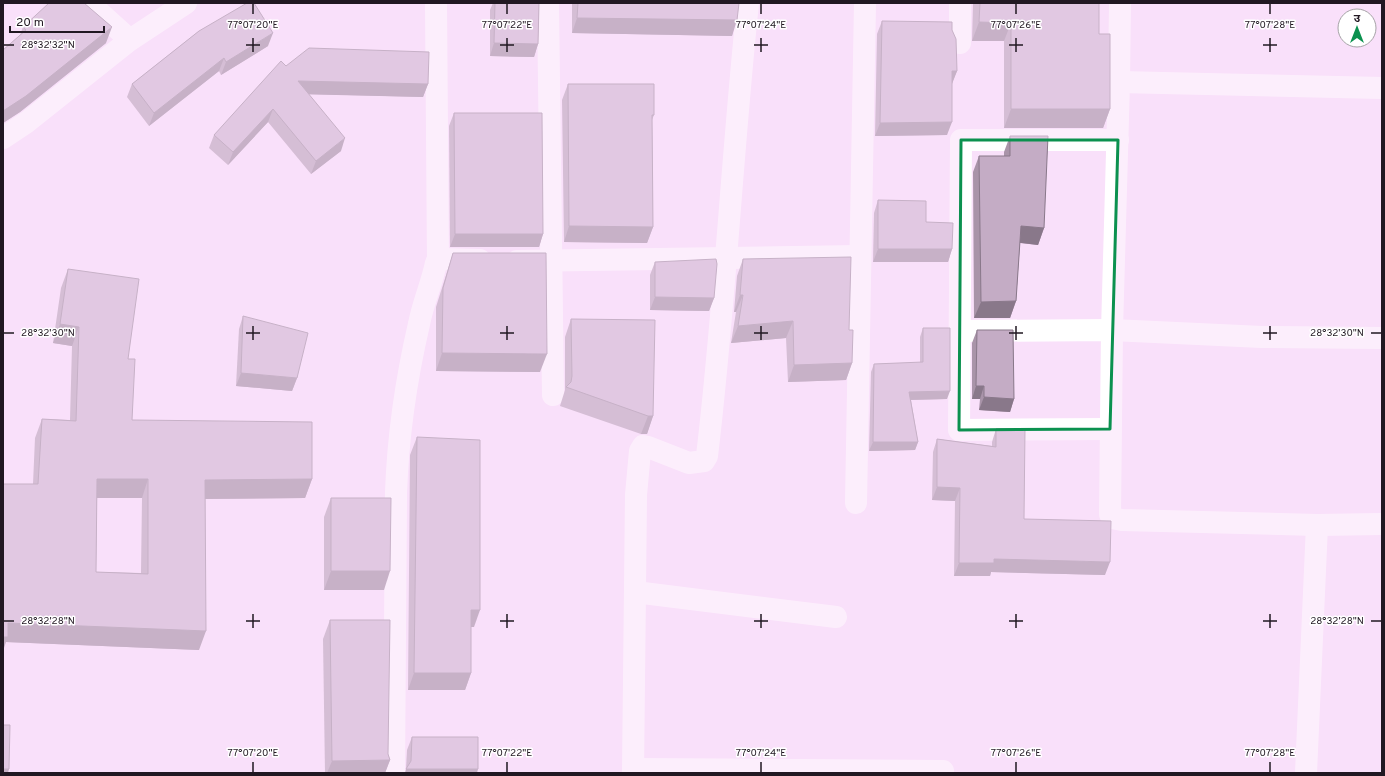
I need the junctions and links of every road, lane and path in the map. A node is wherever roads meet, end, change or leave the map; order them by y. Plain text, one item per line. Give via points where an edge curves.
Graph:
1 (89, 3) edge
2 (186, 3) edge
3 (436, 3) edge
4 (548, 3) edge
5 (748, 3) edge
6 (866, 3) edge
7 (960, 3) edge
8 (1120, 3) edge
9 (130, 40) junction
10 (960, 43) dead end
11 (1120, 82) junction
12 (1382, 88) edge
13 (3, 138) edge
14 (1118, 140) junction
15 (727, 256) junction
16 (860, 256) junction
17 (552, 261) junction
18 (438, 262) junction
19 (1112, 330) junction
20 (959, 331) junction
21 (1382, 338) edge
22 (553, 395) dead end
23 (1110, 429) junction
24 (856, 502) dead end
25 (1382, 524) edge
26 (1317, 525) junction
27 (635, 592) junction
28 (836, 617) dead end
29 (634, 771) edge
30 (943, 771) dead end
31 (844, 772) edge
32 (394, 773) edge
33 (1306, 773) edge

1 - 9 street
2 - 9 street
3 - 18 street
4 - 17 street
5 - 15 street via 738,96
6 - 16 street
7 - 10 street
8 - 11 street
9 - 13 street
11 - 12 street
11 - 14 street
14 - 19 street
14 - 20 street via 961,140
15 - 16 street
15 - 17 street
15 - 27 street via 707,456 704,460 689,463 648,447 641,447 636,495
16 - 24 street
17 - 18 street
17 - 22 street
18 - 32 street via 419,322 398,450
19 - 20 street
19 - 21 street via 1262,337
19 - 23 street
20 - 23 street via 959,430
23 - 26 street via 1109,509 1112,518
25 - 26 street
26 - 33 street
27 - 28 street
27 - 29 street
29 - 31 street
30 - 31 street

